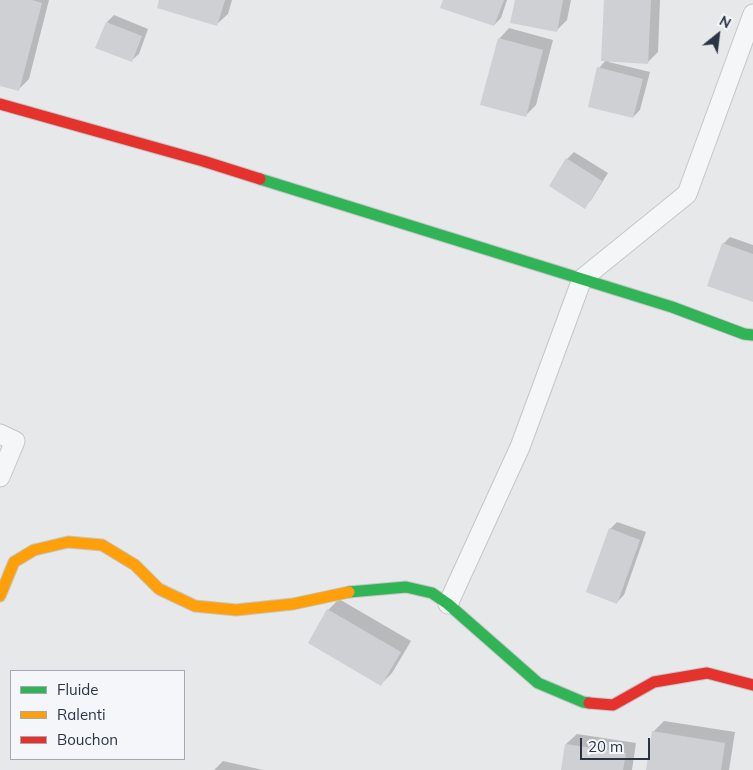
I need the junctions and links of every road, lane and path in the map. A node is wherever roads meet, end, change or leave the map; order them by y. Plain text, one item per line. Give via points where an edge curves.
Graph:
1 (753, 14) edge
2 (0, 104) edge
3 (582, 279) junction
4 (753, 335) edge
5 (0, 434) edge
6 (0, 477) edge
7 (7, 560) edge
8 (0, 596) edge
9 (448, 604) junction
10 (753, 685) edge

1 - 3 street via 687,194
2 - 3 street via 203,161
3 - 4 street
3 - 9 street via 520,447
5 - 6 street via 15,441
7 - 8 street
7 - 9 street via 68,542 102,545 135,565 159,590 195,606 236,610 293,604 352,591 406,587 432,593
9 - 10 street via 538,683 583,702 613,705 654,682 707,673

